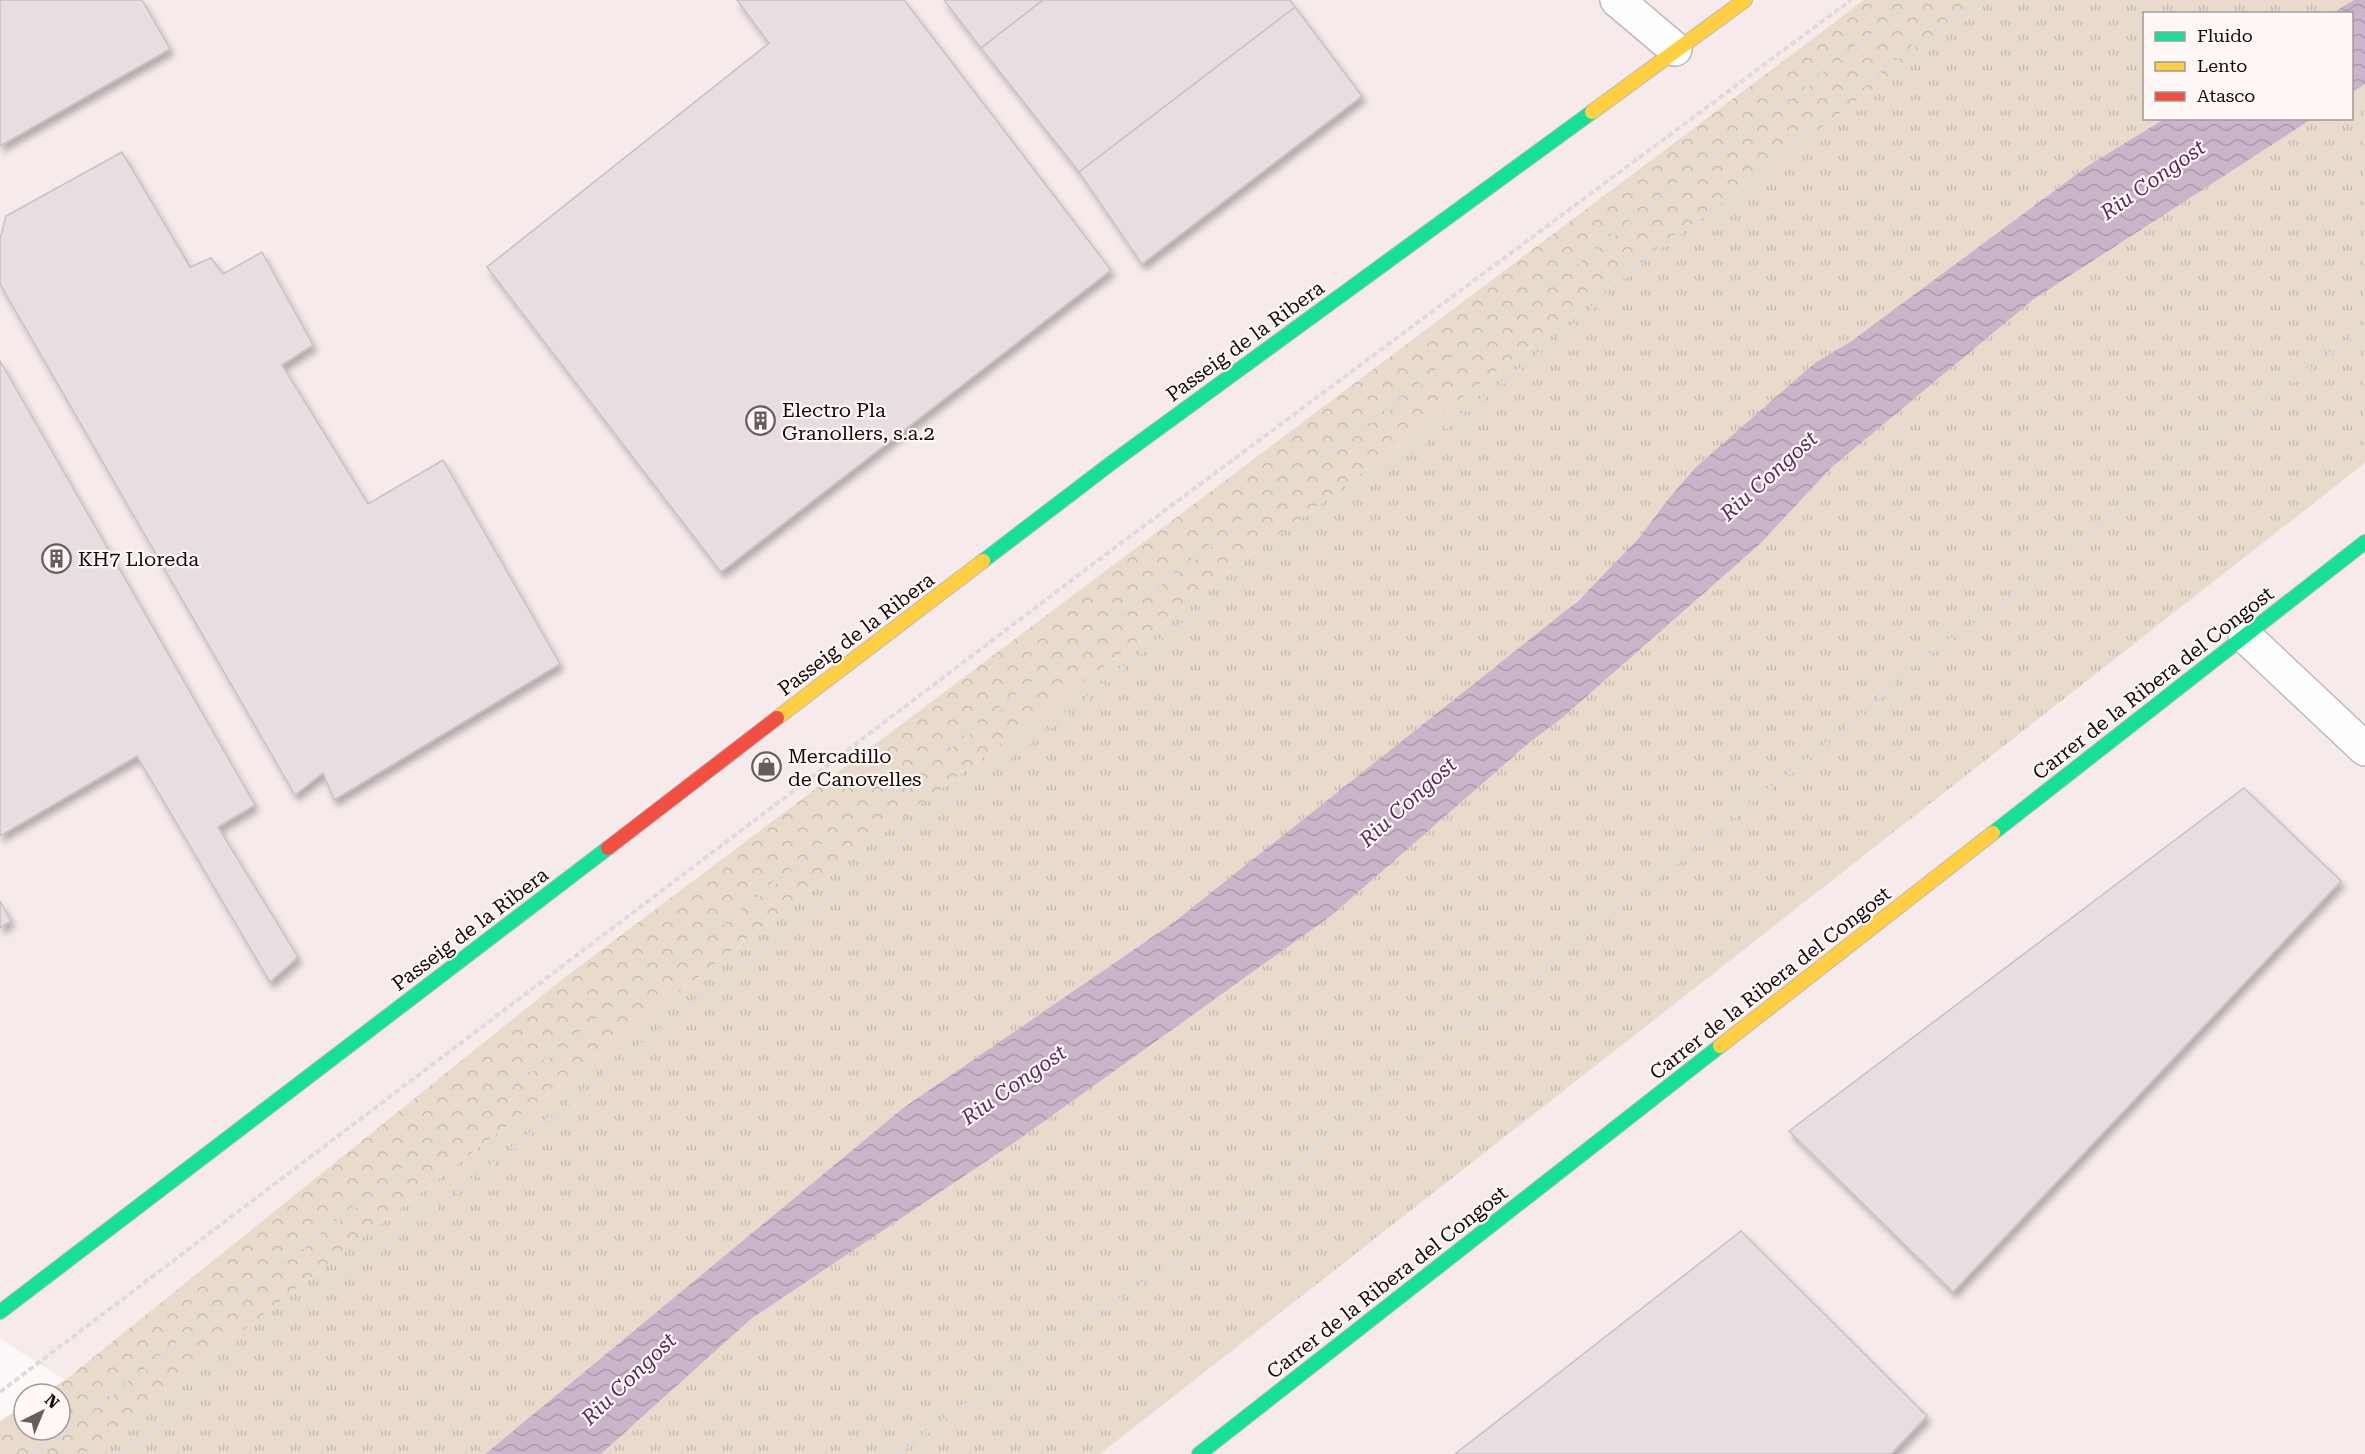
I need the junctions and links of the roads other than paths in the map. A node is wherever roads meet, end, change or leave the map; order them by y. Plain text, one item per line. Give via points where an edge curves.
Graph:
1 (1617, 0) edge
2 (1745, 0) edge
3 (1675, 49) junction
4 (2365, 542) edge
5 (2245, 636) junction
6 (2365, 749) edge
7 (50, 1274) junction
8 (0, 1296) edge
9 (0, 1311) edge
10 (1199, 1454) edge

1 - 3 street
2 - 3 street, Passeig de la Ribera
3 - 7 street, Passeig de la Ribera via 1114,461
4 - 5 street, Carrer de la Ribera del Congost
5 - 6 street
5 - 10 street, Carrer de la Ribera del Congost
7 - 8 street
7 - 9 street, Passeig de la Ribera

